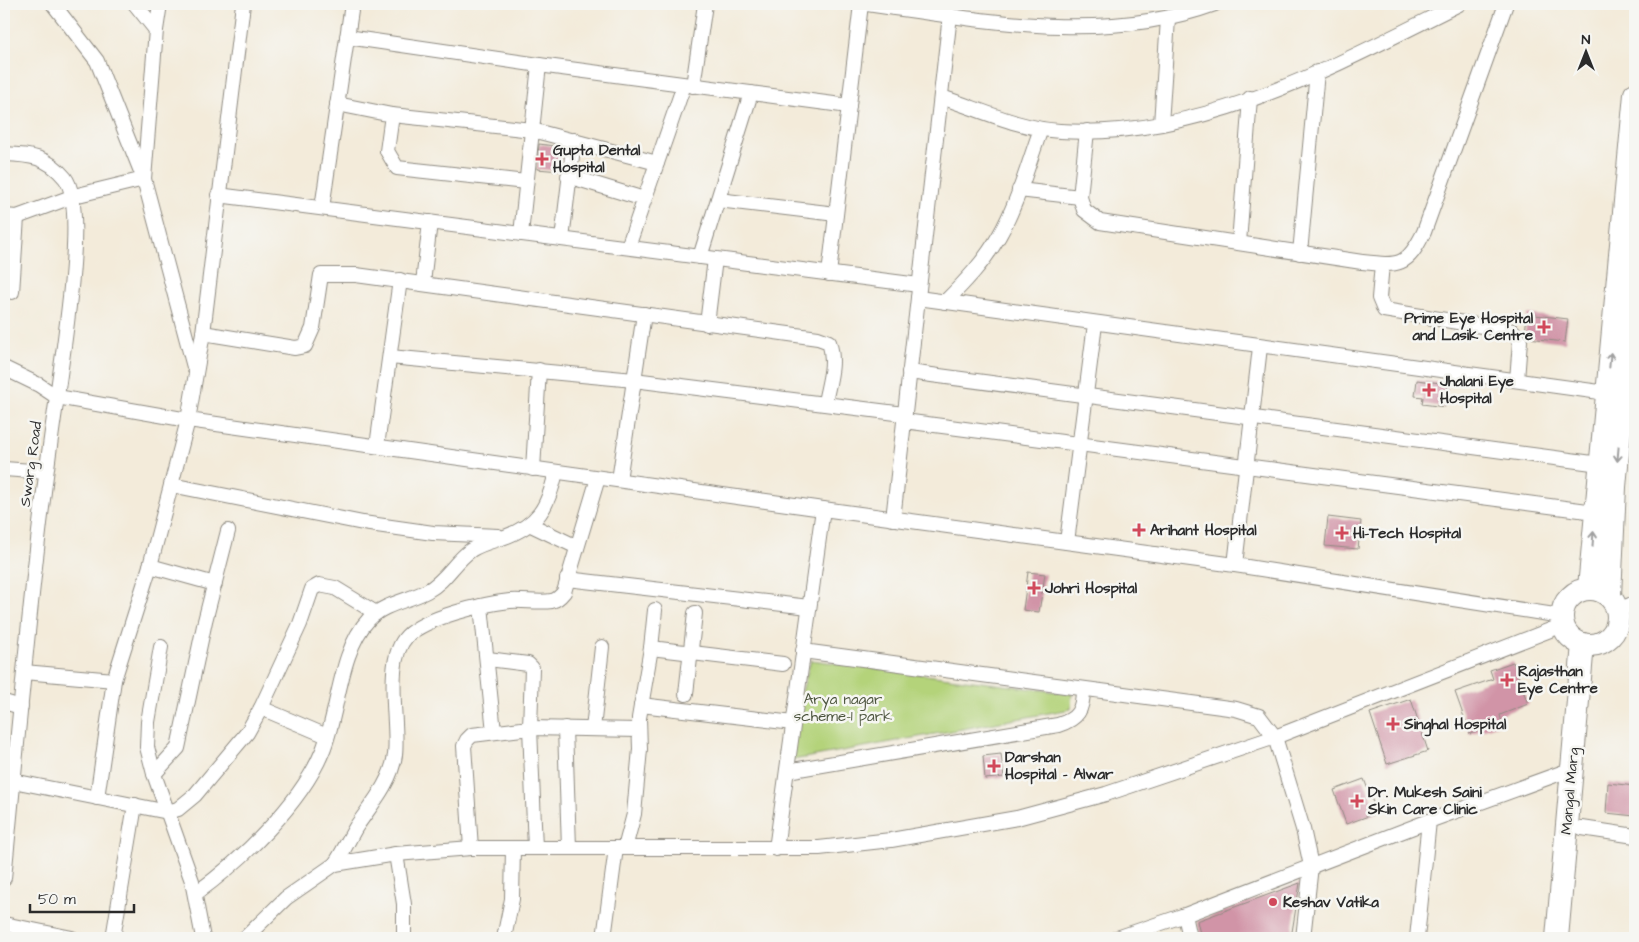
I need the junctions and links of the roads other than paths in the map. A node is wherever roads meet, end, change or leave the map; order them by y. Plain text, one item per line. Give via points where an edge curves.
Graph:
1 (53, 4) edge
2 (135, 4) edge
3 (160, 4) edge
4 (243, 4) edge
5 (352, 4) edge
6 (706, 4) edge
7 (861, 4) edge
8 (867, 4) edge
9 (1215, 4) edge
10 (1459, 4) edge
11 (1506, 4) edge
12 (886, 5) edge
13 (1436, 9) edge
14 (943, 11) edge
15 (1168, 19) junction
16 (156, 30) junction
17 (348, 36) junction
18 (539, 65) junction
19 (1317, 72) junction
20 (689, 85) junction
21 (750, 93) junction
22 (1635, 94) edge
23 (940, 97) junction
24 (1250, 98) junction
25 (337, 104) junction
26 (849, 106) junction
27 (392, 114) junction
28 (1161, 124) junction
29 (1041, 129) junction
30 (532, 130) junction
31 (1086, 131) junction
32 (574, 140) junction
33 (4, 154) edge
34 (657, 163) junction
35 (568, 176) junction
36 (144, 179) junction
37 (526, 182) junction
38 (1020, 190) junction
39 (218, 195) junction
40 (74, 196) junction
41 (1080, 197) junction
42 (644, 199) junction
43 (718, 200) junction
44 (322, 208) junction
45 (836, 214) junction
46 (11, 216) edge
47 (430, 222) junction
48 (521, 234) junction
49 (562, 239) junction
50 (1239, 243) junction
51 (628, 248) junction
52 (1300, 253) junction
53 (700, 257) junction
54 (715, 259) junction
55 (1382, 264) junction
56 (1635, 266) edge
57 (8, 274) edge
58 (829, 274) junction
59 (400, 280) junction
60 (423, 283) junction
61 (12, 292) dead end
62 (918, 292) junction
63 (945, 302) junction
64 (644, 314) junction
65 (707, 324) junction
66 (1095, 324) junction
67 (202, 333) junction
68 (1260, 346) junction
69 (390, 357) junction
70 (4, 368) edge
71 (539, 370) junction
72 (196, 372) junction
73 (909, 372) junction
74 (634, 380) junction
75 (1517, 380) junction
76 (1607, 393) junction
77 (57, 397) junction
78 (1086, 397) junction
79 (825, 402) junction
80 (904, 417) junction
81 (1252, 419) junction
82 (188, 420) junction
83 (1080, 444) junction
84 (377, 446) junction
85 (1600, 464) junction
86 (1246, 466) junction
87 (4, 469) edge
88 (533, 469) junction
89 (46, 472) junction
90 (556, 472) junction
91 (598, 478) junction
92 (619, 480) junction
93 (170, 485) junction
94 (823, 509) junction
95 (1595, 512) junction
96 (893, 518) junction
97 (529, 524) junction
98 (228, 531) dead end
99 (506, 536) junction
100 (1066, 542) junction
101 (577, 547) junction
102 (150, 566) junction
103 (1234, 566) junction
104 (567, 579) junction
105 (215, 584) junction
106 (1589, 588) junction
107 (1621, 603) edge
108 (481, 606) junction
109 (810, 607) junction
110 (655, 610) dead end
111 (376, 613) junction
112 (695, 613) dead end
113 (1562, 620) junction
114 (1590, 644) junction
115 (161, 647) dead end
116 (602, 647) dead end
117 (651, 648) junction
118 (803, 652) junction
119 (691, 653) junction
120 (488, 659) junction
121 (783, 664) dead end
122 (24, 672) junction
123 (114, 680) junction
124 (1083, 689) junction
125 (686, 694) dead end
126 (4, 702) edge
127 (641, 704) junction
128 (21, 707) junction
129 (261, 708) junction
130 (793, 723) junction
131 (530, 728) junction
132 (565, 728) junction
133 (593, 729) junction
134 (639, 730) junction
135 (494, 732) junction
136 (327, 736) junction
137 (1275, 737) junction
138 (1572, 769) junction
139 (787, 771) junction
140 (154, 774) junction
141 (13, 781) junction
142 (97, 798) junction
143 (136, 806) junction
144 (168, 812) junction
145 (1429, 820) junction
146 (1582, 828) junction
147 (1635, 836) edge
148 (471, 848) junction
149 (513, 848) junction
150 (536, 848) junction
151 (569, 848) junction
152 (621, 848) junction
153 (776, 849) junction
154 (396, 854) junction
155 (336, 864) junction
156 (1311, 866) junction
157 (4, 878) edge
158 (195, 894) junction
159 (1185, 915) junction
160 (4, 924) edge
161 (72, 938) edge
162 (113, 938) edge
163 (203, 938) edge
164 (246, 938) edge
165 (404, 938) edge
166 (504, 938) edge
167 (604, 938) edge
168 (1117, 938) edge
169 (1190, 938) edge
170 (1303, 938) edge
171 (1417, 938) edge
172 (1557, 938) edge
173 (1570, 938) edge

1 - 36 street via 97,61
2 - 16 street
3 - 16 street
4 - 39 street
5 - 17 street
6 - 20 street
7 - 26 street
8 - 12 street
9 - 15 street
10 - 13 street
11 - 55 street via 1415,251 1398,263
12 - 14 street
13 - 19 street
14 - 15 street via 1021,24 1075,26
14 - 23 street
15 - 28 street
16 - 36 street
17 - 18 street
17 - 25 street
18 - 20 street
18 - 30 street
19 - 24 street
19 - 52 street
20 - 21 street
20 - 34 street
21 - 26 street
21 - 43 street
76 -> 22 main road
23 - 29 street
23 - 62 street
24 - 28 street via 1198,116
24 - 50 street
25 - 27 street
25 - 44 street
26 - 45 street
27 - 30 street
27 - 37 street via 388,151 397,168
28 - 31 street
29 - 31 street
29 - 38 street
30 - 32 street
30 - 37 street
31 - 41 street
32 - 34 street
32 - 35 street
33 - 40 street via 30,154 40,158 66,179
34 - 42 street
35 - 42 street
35 - 49 street
36 - 40 street
36 - 72 street
37 - 48 street
38 - 41 street
38 - 63 street via 995,242 974,272
39 - 44 street
39 - 67 street
40 - 46 street
40 - 77 street, Swarg Road via 76,238
41 - 50 street via 1084,210 1100,222
42 - 51 street
43 - 45 street
43 - 53 street
44 - 47 street
45 - 58 street
46 - 57 street
47 - 48 street
47 - 60 street
48 - 49 street
49 - 51 street
50 - 52 street
51 - 53 street
52 - 55 street
53 - 54 street
54 - 58 street
54 - 65 street
55 - 75 street via 1379,298 1384,310 1513,331 1520,340
56 -> 107 main road via 1615,487
57 - 61 street
58 - 62 street
59 - 60 street
59 - 67 street via 321,275 314,328 305,346 296,348
59 - 69 street
60 - 64 street
62 - 63 street
62 - 73 street
63 - 66 street
64 - 65 street
64 - 74 street
65 - 79 street via 829,342 833,364
66 - 68 street
66 - 78 street
67 - 72 street
68 - 75 street
68 - 81 street
69 - 71 street
69 - 84 street
70 - 77 street
71 - 74 street
71 - 88 street
72 - 82 street
73 - 78 street
73 - 80 street
74 - 79 street
74 - 92 street
75 - 76 street
76 - 85 main road
77 - 82 street
77 - 89 street, Swarg Road
78 - 81 street
78 - 83 street
79 - 80 street
80 - 83 street
80 - 96 street
81 - 85 street
81 - 86 street
82 - 84 street
82 - 93 street
83 - 86 street
83 - 100 street
84 - 88 street
85 - 95 main road
86 - 95 street
86 - 103 street
87 - 89 street
88 - 90 street
89 - 122 street, Swarg Road
90 - 91 street
90 - 97 street via 544,509
91 - 92 street
91 - 101 street
92 - 94 street
93 - 99 street via 405,530
93 - 102 street
94 - 96 street
94 - 109 street
106 -> 95 main road
96 - 100 street
97 - 99 street
97 - 101 street
98 - 105 street
99 - 111 street via 473,548 433,588
100 - 103 street
101 - 104 street
102 - 105 street
102 - 123 street
103 - 113 street
104 - 108 street via 564,592 554,600
104 - 109 street
105 - 140 street via 178,748
106 - 107 main road via 1604,592
106 - 113 main road via 1570,596 1564,605
107 - 114 main road via 1615,630 1609,638
108 - 120 street
108 - 155 street via 424,625 412,632 400,647 395,668 396,738 391,771
109 - 118 street
110 - 117 street
111 - 129 street via 335,588 318,585 312,589 300,624
111 - 136 street via 354,645
112 - 119 street
113 - 114 main road via 1572,639
113 - 137 street
114 - 138 main road, Mangal Marg
114 - 146 main road, Mangal Marg
115 - 140 street via 147,734
116 - 133 street
117 - 119 street
117 - 127 street
118 - 124 street
118 - 130 street
119 - 121 street
119 - 125 street
120 - 131 street via 528,664 532,668
120 - 135 street
122 - 123 street
122 - 128 street, Swarg Road
123 - 142 street
124 - 137 street via 1251,712 1266,723
124 - 139 street via 1080,713 1071,721 1058,725
126 - 128 street
127 - 130 street
127 - 134 street
128 - 141 street, Swarg Road
129 - 136 street
129 - 144 street via 240,742 205,785 188,802
130 - 139 street
131 - 132 street
131 - 135 street
131 - 150 street
132 - 133 street
132 - 151 street
133 - 134 street
134 - 152 street via 634,814
135 - 148 street via 472,735 464,746
136 - 158 street via 318,759 278,818 237,861
137 - 153 street via 1106,794 1017,818 868,843
137 - 156 street
138 - 145 street
138 - 172 main road, Mangal Marg
139 - 153 street
140 - 144 street
141 - 142 street
141 - 157 street, Swarg Road
142 - 143 street
143 - 144 street
143 - 162 street
144 - 158 street
145 - 156 street
145 - 171 street
146 - 147 street
146 - 173 main road, Mangal Marg
148 - 149 street
148 - 154 street
149 - 150 street
149 - 166 street via 512,899
150 - 151 street
151 - 152 street
152 - 153 street
152 - 167 street
154 - 155 street
154 - 165 street via 404,904
155 - 164 street via 286,898
156 - 159 street
156 - 170 street
158 - 163 street
159 - 168 street
159 - 169 street
160 - 161 street

